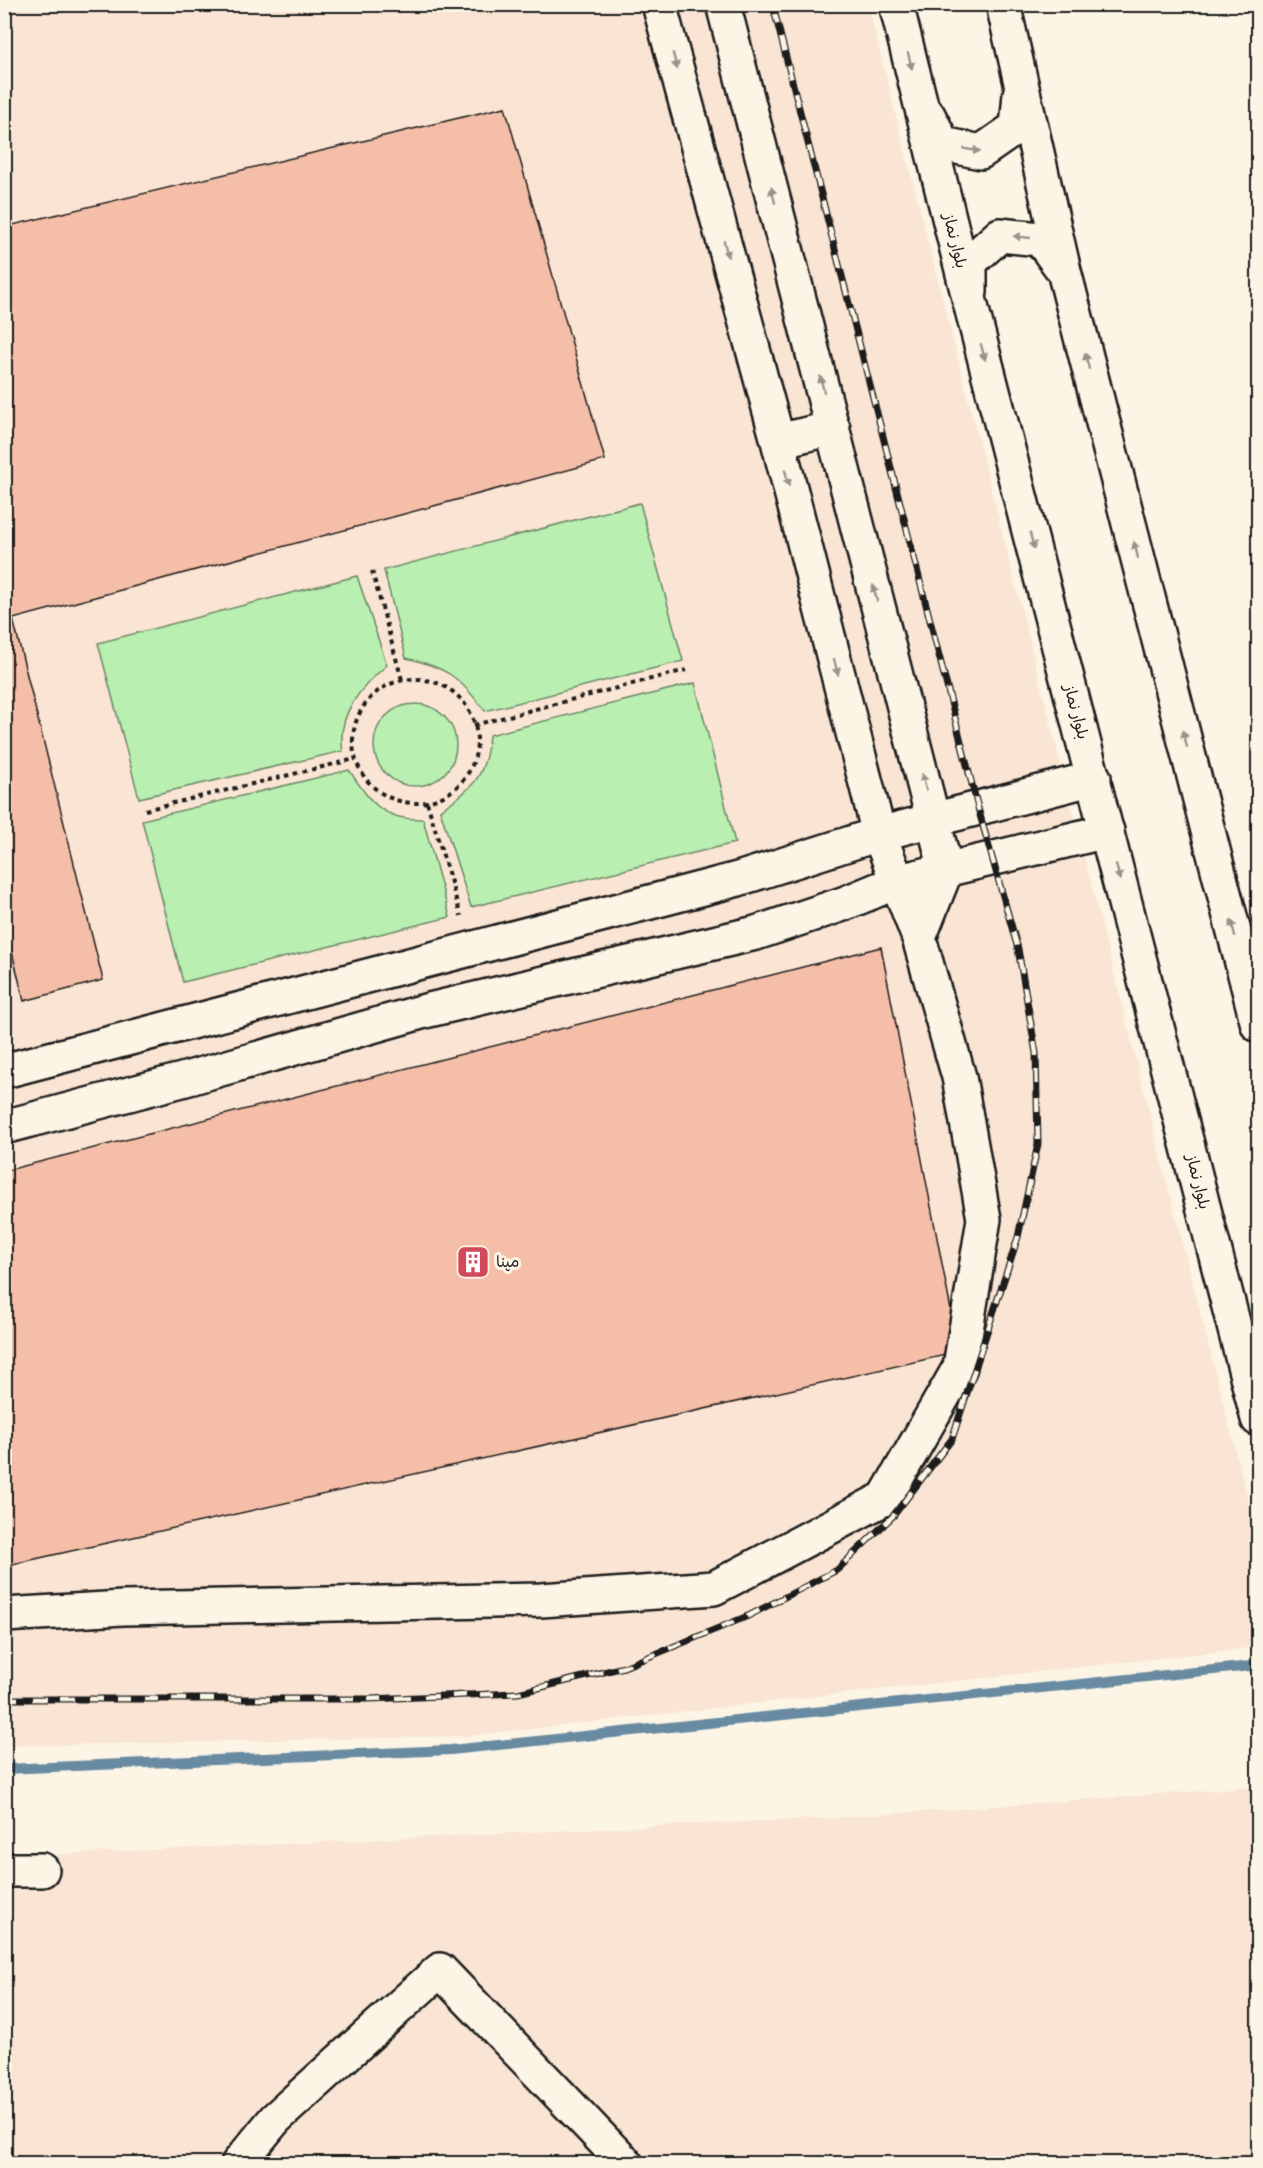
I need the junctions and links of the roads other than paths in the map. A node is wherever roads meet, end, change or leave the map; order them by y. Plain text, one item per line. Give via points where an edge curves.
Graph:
1 (659, 4) edge
2 (723, 4) edge
3 (896, 4) edge
4 (1003, 4) edge
5 (1021, 83) junction
6 (920, 100) junction
7 (1064, 272) junction
8 (970, 302) junction
9 (833, 428) junction
10 (778, 441) junction
11 (1094, 778) junction
12 (934, 820) junction
13 (1107, 831) junction
14 (879, 834) junction
15 (946, 870) junction
16 (899, 881) junction
17 (919, 938) junction
18 (1258, 1025) edge
19 (4, 1071) edge
20 (4, 1127) edge
21 (1258, 1419) edge
22 (4, 1615) edge
23 (4, 1870) edge
24 (42, 1870) dead end
25 (238, 2163) edge
26 (626, 2163) edge

1 -> 10 main road
9 -> 2 main road
3 -> 6 main road, بلوار نماز
4 - 5 main road
6 -> 5 main road via 943,144 981,152 1017,127
5 - 7 main road
6 - 8 main road, بلوار نماز
7 -> 8 main road via 1040,239 1000,235 970,262
18 -> 7 main road
8 -> 11 main road, بلوار نماز
9 - 10 main road
12 -> 9 main road
10 -> 14 main road
11 - 12 main road
11 - 13 main road, بلوار نماز
12 - 14 main road
12 - 15 main road
13 - 15 main road
13 -> 21 main road, بلوار نماز
14 - 16 main road
14 - 19 main road via 738,879
15 - 16 main road
15 - 17 main road
16 - 17 main road
16 - 20 main road via 756,933 424,1011
17 - 22 main road via 959,1077 984,1219 960,1366 885,1498 714,1587 541,1600 123,1608
23 - 24 main road
25 - 26 main road via 275,2119 440,1970

